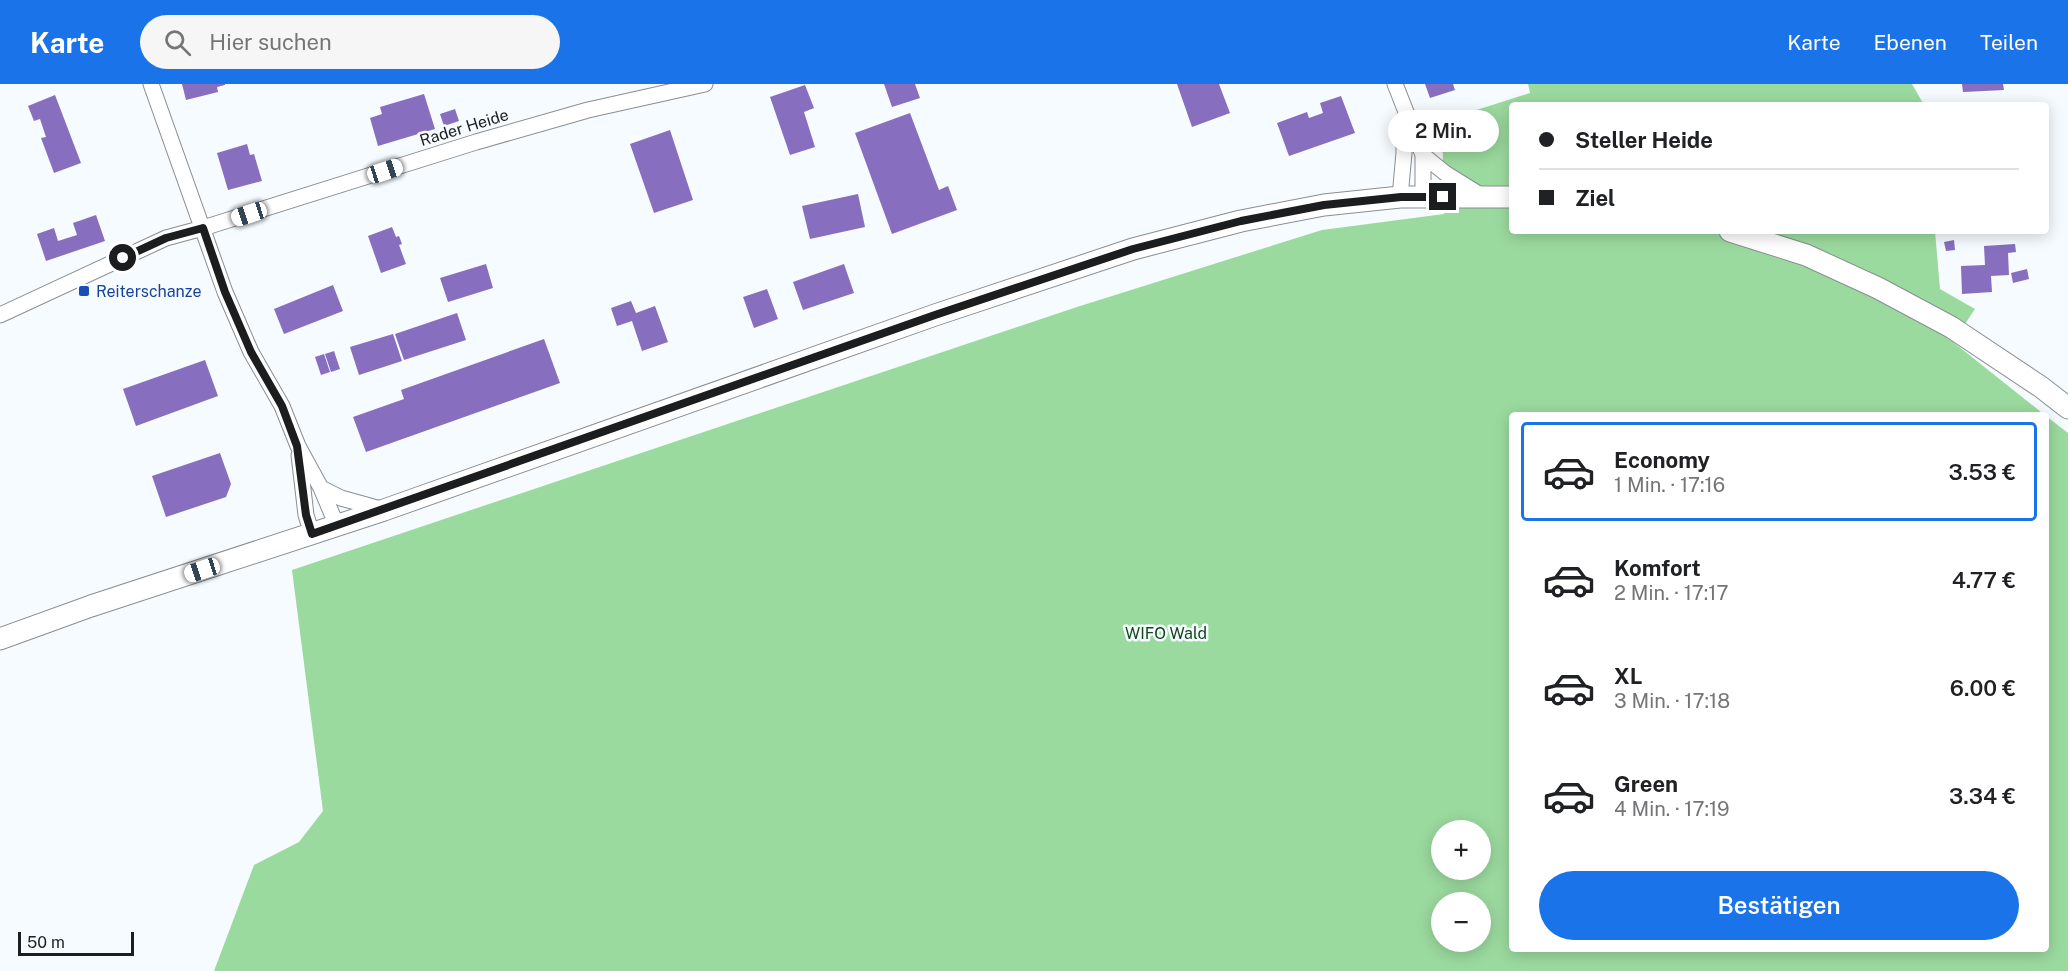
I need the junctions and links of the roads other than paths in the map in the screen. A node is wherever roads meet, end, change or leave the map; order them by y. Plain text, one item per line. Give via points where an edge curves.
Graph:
1 (151, 84) edge
2 (705, 84) edge
3 (1395, 84) edge
4 (1404, 106) junction
5 (1424, 155) junction
6 (1482, 196) junction
7 (1401, 197) junction
8 (1423, 197) junction
9 (1509, 197) edge
10 (203, 228) junction
11 (1740, 234) edge
12 (0, 315) edge
13 (2068, 408) edge
14 (297, 446) junction
15 (321, 488) junction
16 (384, 510) junction
17 (337, 526) junction
18 (312, 534) junction
19 (0, 639) edge

1 - 10 street
2 - 10 street, Rader Heide via 588,110 476,142
3 - 4 street
4 - 5 street
4 - 7 street
5 - 6 street
5 - 8 street
6 - 8 main road
6 - 9 main road
7 - 8 main road
7 - 16 main road via 1324,205 1241,221 1133,249
10 - 12 street, Rader Heide via 166,238
10 - 14 street via 225,292 251,352 282,406
11 - 13 main road via 1806,255 1878,288 1951,327
14 - 15 street
14 - 18 street
15 - 16 street
15 - 17 street
16 - 17 main road
17 - 18 main road
18 - 19 main road

